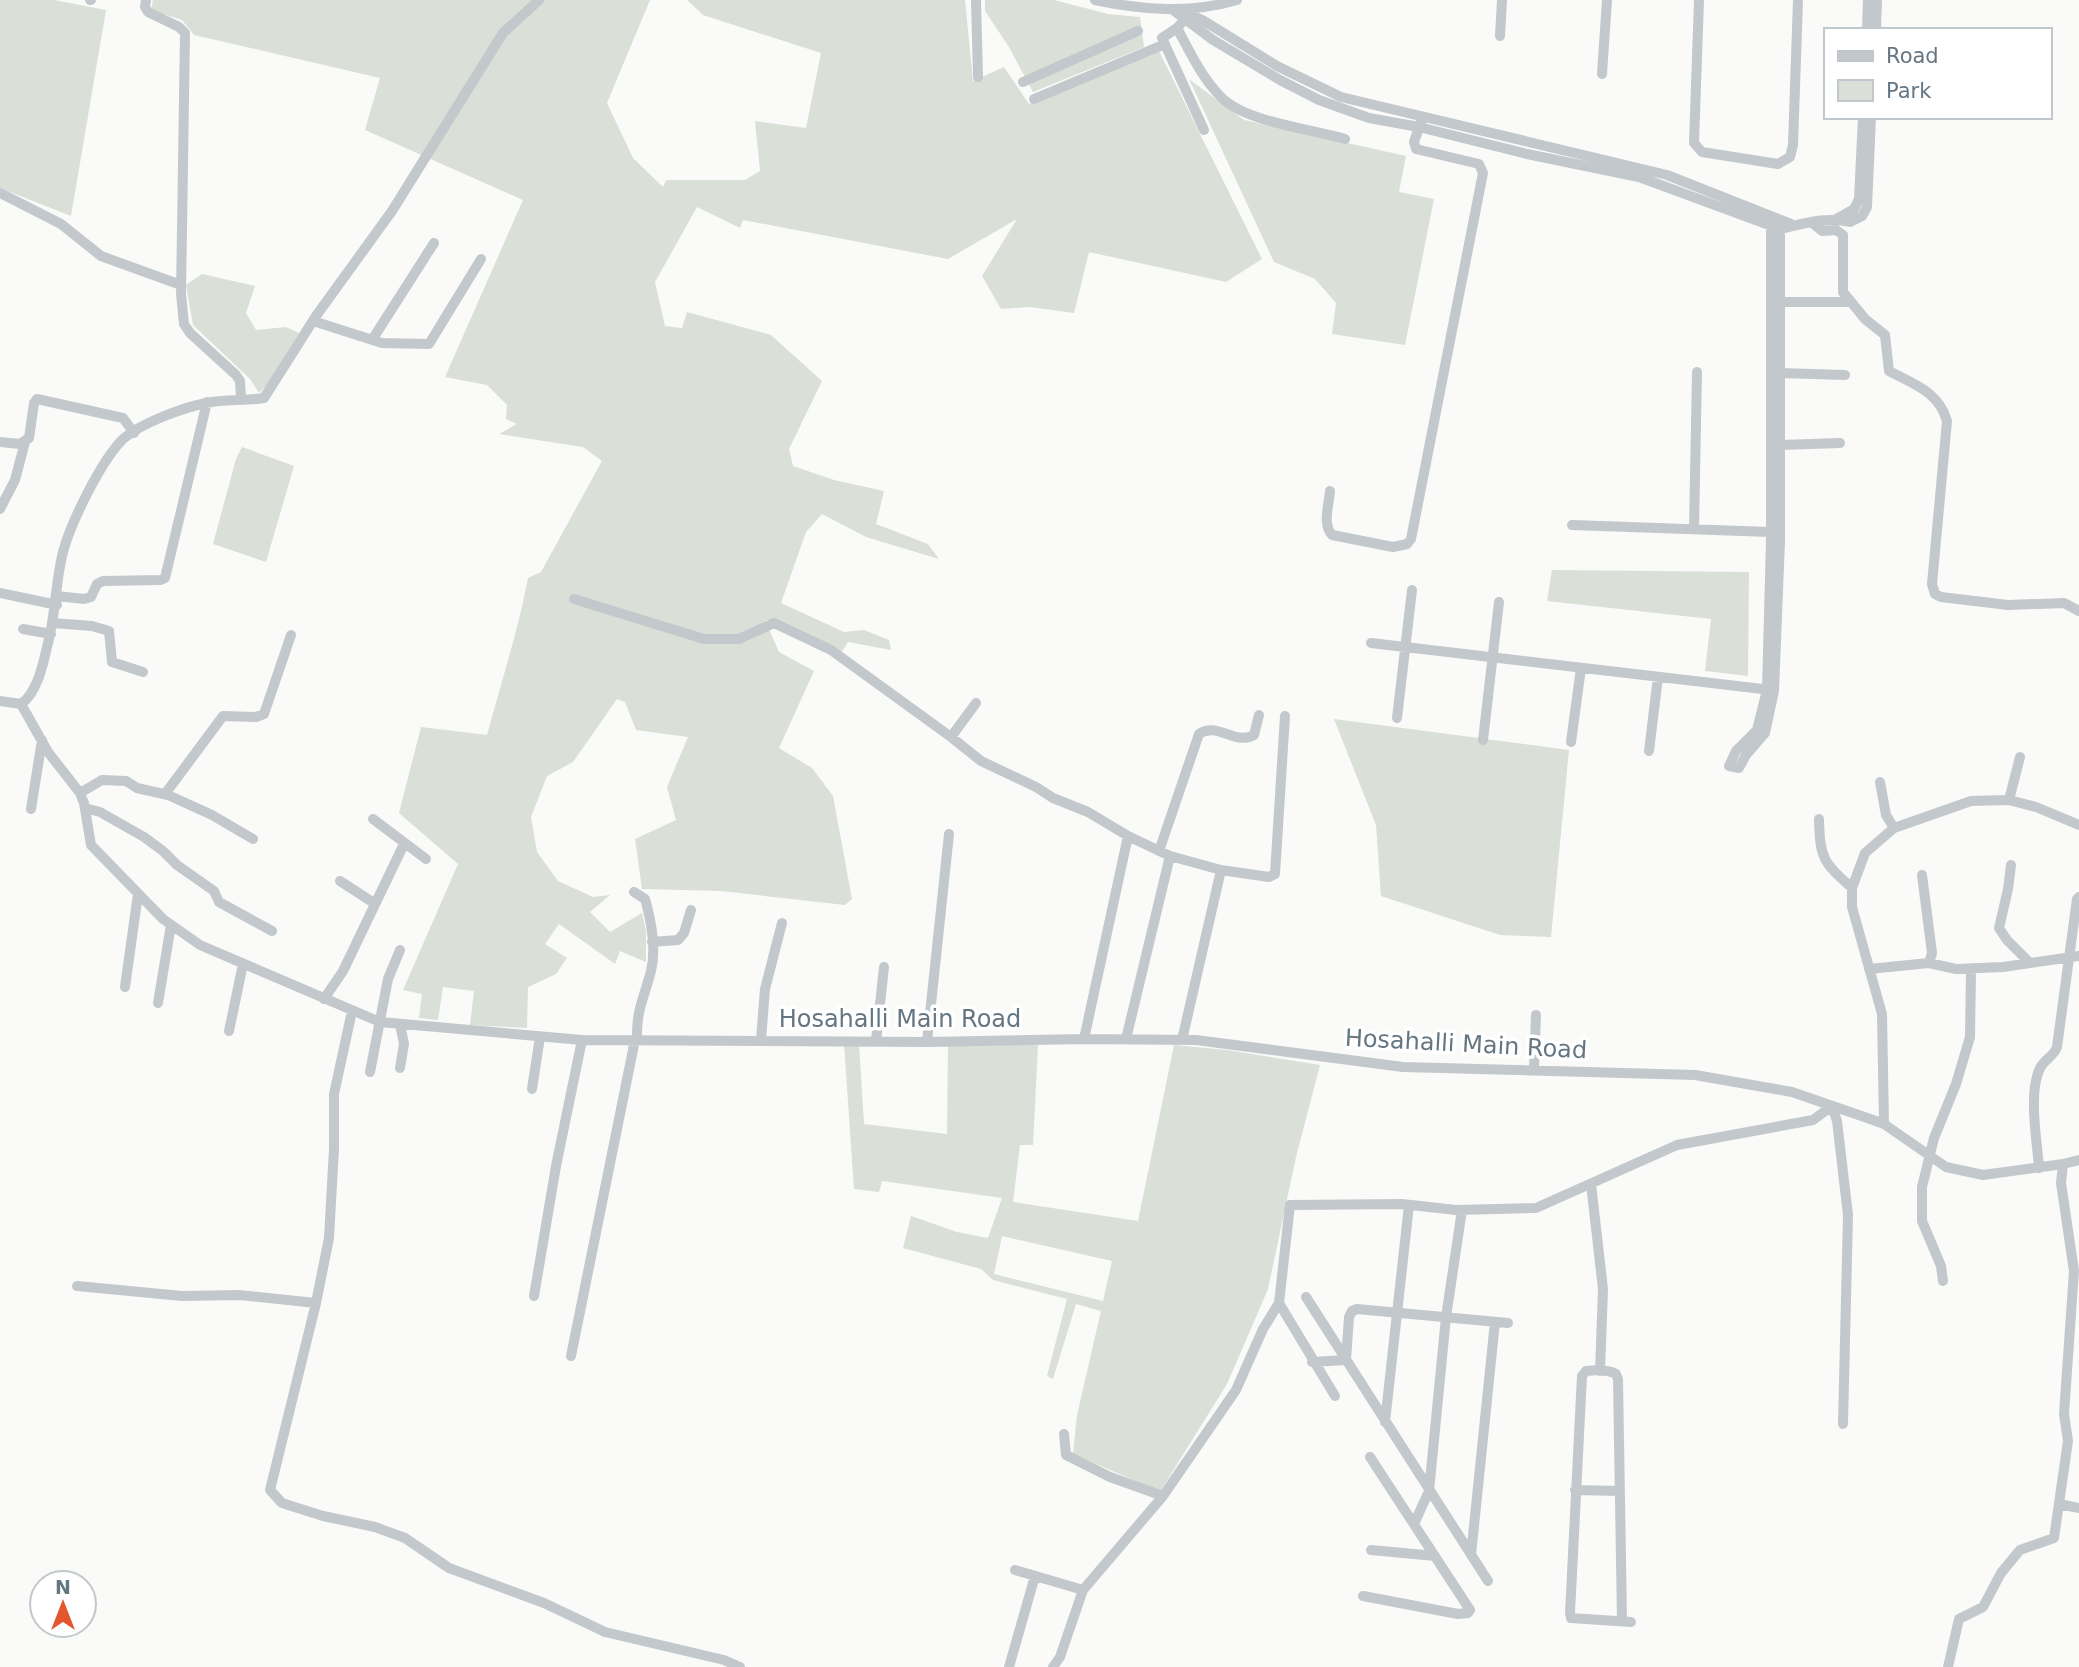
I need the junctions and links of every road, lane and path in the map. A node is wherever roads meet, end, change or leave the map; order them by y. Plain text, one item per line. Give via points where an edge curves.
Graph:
1 (146, 0) edge
2 (539, 0) edge
3 (976, 0) edge
4 (1095, 0) edge
5 (1157, 0) edge
6 (1237, 0) edge
7 (1502, 0) edge
8 (1607, 0) edge
9 (1699, 0) edge
10 (1798, 0) edge
11 (1868, 0) edge
12 (1877, 0) edge
13 (1176, 12) junction
14 (1177, 28) junction
15 (1867, 28) edge
16 (1876, 28) edge
17 (1138, 31) dead end
18 (1500, 36) dead end
19 (1165, 44) junction
20 (1602, 74) dead end
21 (978, 76) dead end
22 (1023, 82) dead end
23 (1034, 99) dead end
24 (1863, 119) edge
25 (1871, 119) edge
26 (1420, 123) junction
27 (1204, 130) dead end
28 (1345, 139) dead end
29 (0, 193) edge
30 (1836, 219) junction
31 (1811, 222) junction
32 (1791, 225) junction
33 (1776, 228) junction
34 (434, 243) dead end
35 (481, 259) dead end
36 (181, 285) junction
37 (1780, 302) junction
38 (1850, 302) junction
39 (313, 321) junction
40 (372, 340) junction
41 (1697, 372) dead end
42 (1780, 373) junction
43 (1845, 375) dead end
44 (241, 400) junction
45 (207, 402) junction
46 (134, 433) junction
47 (0, 442) edge
48 (25, 442) junction
49 (1840, 443) dead end
50 (1780, 445) junction
51 (1330, 491) dead end
52 (0, 509) edge
53 (1572, 525) dead end
54 (1693, 529) junction
55 (1771, 532) junction
56 (1412, 590) dead end
57 (0, 593) edge
58 (574, 599) dead end
59 (57, 601) junction
60 (1499, 602) dead end
61 (2079, 611) edge
62 (52, 628) junction
63 (23, 629) dead end
64 (291, 635) dead end
65 (1371, 643) dead end
66 (1405, 647) junction
67 (1492, 657) junction
68 (1581, 668) junction
69 (143, 672) dead end
70 (1658, 677) junction
71 (1770, 690) junction
72 (0, 701) edge
73 (976, 703) dead end
74 (21, 704) junction
75 (1259, 715) dead end
76 (1285, 716) dead end
77 (1396, 718) dead end
78 (951, 737) junction
79 (41, 740) junction
80 (1483, 740) dead end
81 (1571, 742) dead end
82 (1649, 751) dead end
83 (2020, 757) dead end
84 (1734, 767) dead end
85 (1881, 782) dead end
86 (80, 793) junction
87 (165, 794) junction
88 (2010, 800) junction
89 (85, 808) junction
90 (31, 809) dead end
91 (373, 819) dead end
92 (1819, 819) dead end
93 (2079, 825) edge
94 (1894, 828) junction
95 (949, 834) dead end
96 (1128, 836) junction
97 (253, 839) dead end
98 (404, 844) junction
99 (1159, 851) junction
100 (1170, 856) junction
101 (426, 859) dead end
102 (2011, 865) dead end
103 (1221, 870) junction
104 (1922, 876) dead end
105 (340, 881) dead end
106 (1852, 888) junction
107 (634, 892) dead end
108 (138, 894) junction
109 (2079, 897) edge
110 (374, 903) junction
111 (691, 910) dead end
112 (782, 923) dead end
113 (171, 925) junction
114 (272, 932) dead end
115 (652, 942) junction
116 (400, 950) dead end
117 (2074, 957) edge
118 (2029, 962) junction
119 (1929, 963) junction
120 (243, 964) junction
121 (884, 967) dead end
122 (1869, 969) junction
123 (1971, 969) junction
124 (125, 987) dead end
125 (324, 999) junction
126 (158, 1003) dead end
127 (352, 1011) junction
128 (1536, 1015) dead end
129 (380, 1023) junction
130 (400, 1024) junction
131 (229, 1031) dead end
132 (540, 1037) junction
133 (1084, 1039) junction
134 (1126, 1039) junction
135 (582, 1040) junction
136 (636, 1040) junction
137 (761, 1040) junction
138 (1182, 1040) junction
139 (876, 1041) junction
140 (927, 1042) junction
141 (400, 1068) dead end
142 (1534, 1069) junction
143 (370, 1072) dead end
144 (532, 1089) dead end
145 (1832, 1106) junction
146 (1884, 1124) junction
147 (1929, 1155) junction
148 (2079, 1160) edge
149 (2063, 1164) junction
150 (2039, 1168) junction
151 (1591, 1184) junction
152 (1409, 1205) junction
153 (1462, 1210) junction
154 (1943, 1281) dead end
155 (2076, 1282) edge
156 (77, 1286) dead end
157 (534, 1296) dead end
158 (1306, 1297) dead end
159 (316, 1303) junction
160 (1279, 1303) junction
161 (1398, 1312) junction
162 (1446, 1317) junction
163 (1495, 1322) junction
164 (1508, 1323) dead end
165 (571, 1356) dead end
166 (1346, 1360) junction
167 (1312, 1362) junction
168 (1600, 1371) junction
169 (1335, 1396) dead end
170 (1385, 1422) junction
171 (1843, 1423) dead end
172 (1064, 1434) dead end
173 (1370, 1457) dead end
174 (1429, 1490) junction
175 (1575, 1490) junction
176 (1620, 1491) junction
177 (1163, 1496) junction
178 (2059, 1504) junction
179 (2079, 1508) edge
180 (1414, 1524) junction
181 (1371, 1549) dead end
182 (1471, 1555) junction
183 (1435, 1556) junction
184 (1015, 1570) dead end
185 (1035, 1576) junction
186 (1488, 1581) dead end
187 (1083, 1590) junction
188 (1363, 1596) dead end
189 (740, 1667) edge
190 (1009, 1667) edge
191 (1053, 1667) edge
192 (1948, 1667) edge

1 - 36 street via 148,12 185,33
2 - 39 street via 503,33 393,211
3 - 21 street
4 - 13 street
5 - 13 street
6 - 13 street
7 - 18 street
8 - 20 street
9 - 10 street via 1694,143 1702,152 1778,164 1790,158 1793,145
11 - 15 street
12 - 16 street
13 - 14 street
13 - 26 street via 1204,21 1277,66 1341,97
14 - 19 street via 1162,38
14 - 28 street via 1222,99 1244,113
17 - 22 street
19 - 23 street
19 - 27 street
24 - 30 street via 1859,199 1854,209
25 - 30 street via 1867,207 1863,216 1850,222
26 - 32 street via 1667,175
26 - 33 street via 1527,154 1639,177
26 - 51 street via 1416,149 1479,164 1483,173 1411,539 1393,547 1332,535 1326,523
29 - 36 street via 61,224 101,256
30 - 31 street
31 - 32 street
31 - 38 street via 1822,231 1836,230 1843,235 1843,292
32 - 33 street
33 - 37 street
33 - 55 street
34 - 40 street
35 - 40 street via 429,344
36 - 44 street via 184,324 240,381
37 - 38 street
37 - 42 street
38 - 61 street via 1885,335 1889,371 1935,397 1943,407 1947,421 1932,584 1935,594 2008,605 2064,603
39 - 40 street
39 - 44 street via 264,398
41 - 54 street
42 - 43 street
42 - 50 street
44 - 45 street
45 - 46 street via 165,415
45 - 59 street via 165,578 103,581 91,597
46 - 48 street via 123,418 37,399
46 - 59 street via 124,439 87,494 64,550
47 - 48 street
48 - 52 street via 15,480
49 - 50 street
50 - 71 street via 1780,541
53 - 54 street
54 - 55 street
55 - 71 street
56 - 66 street
57 - 59 street
58 - 78 street via 704,639 739,639 774,622 831,650
59 - 62 street
60 - 67 street
62 - 63 street
62 - 69 street via 92,626 109,631 112,663
62 - 74 street via 34,686
64 - 87 street via 264,714 223,716
65 - 66 street
66 - 67 street
66 - 77 street
67 - 68 street
67 - 80 street
68 - 70 street
68 - 81 street
70 - 71 street
70 - 82 street
71 - 84 street via 1757,730 1737,751
72 - 74 street
73 - 78 street
74 - 79 street, Hosahalli Main Road
75 - 99 street via 1254,735 1248,739 1209,730 1199,734
76 - 103 street via 1275,874
78 - 96 street via 981,761
79 - 86 street, Hosahalli Main Road
79 - 90 street
83 - 88 street
85 - 94 street via 1886,815
86 - 87 street via 113,779
86 - 89 street, Hosahalli Main Road
87 - 97 street
88 - 93 street
88 - 94 street via 1971,801
89 - 108 street, Hosahalli Main Road via 91,845
89 - 114 street via 100,811 144,837 214,891 219,902
91 - 98 street
92 - 106 street via 1824,858
94 - 106 street via 1865,853
95 - 140 street
96 - 99 street
96 - 133 street
98 - 101 street
98 - 110 street
99 - 100 street
100 - 103 street
100 - 134 street
102 - 118 street via 1999,928
103 - 138 street
104 - 119 street via 1932,953
105 - 110 street
106 - 122 street via 1852,908
107 - 115 street via 648,906
108 - 113 street, Hosahalli Main Road
108 - 124 street
109 - 117 street
110 - 125 street via 343,971
111 - 115 street via 678,940
112 - 137 street via 765,989
113 - 120 street, Hosahalli Main Road via 200,945
113 - 126 street
115 - 136 street
116 - 129 street via 388,979
117 - 118 street
117 - 150 street via 2057,1047 2040,1067 2036,1080
118 - 123 street
119 - 122 street
119 - 123 street
120 - 125 street, Hosahalli Main Road
120 - 131 street
121 - 139 street
122 - 146 street via 1882,1014
123 - 147 street via 1970,1037
125 - 127 street, Hosahalli Main Road
127 - 129 street, Hosahalli Main Road
127 - 159 street via 334,1094 328,1238
128 - 142 street
129 - 130 street, Hosahalli Main Road
129 - 143 street
130 - 132 street, Hosahalli Main Road
130 - 141 street via 404,1044
132 - 135 street, Hosahalli Main Road
132 - 144 street
133 - 134 street, Hosahalli Main Road
133 - 140 street, Hosahalli Main Road
134 - 138 street, Hosahalli Main Road
135 - 136 street, Hosahalli Main Road
135 - 157 street
136 - 137 street, Hosahalli Main Road
136 - 165 street
137 - 139 street, Hosahalli Main Road
138 - 142 street, Hosahalli Main Road via 1404,1067
139 - 140 street, Hosahalli Main Road
142 - 145 street, Hosahalli Main Road via 1695,1075 1792,1092
145 - 146 street, Hosahalli Main Road
145 - 151 street via 1813,1120 1677,1145
145 - 171 street via 1848,1215
146 - 147 street, Hosahalli Main Road
147 - 150 street, Hosahalli Main Road via 1946,1167 1983,1175
147 - 154 street via 1922,1187 1922,1221
148 - 149 street, Hosahalli Main Road
149 - 150 street, Hosahalli Main Road
149 - 155 street via 2061,1182
151 - 153 street via 1536,1208
151 - 168 street via 1603,1289
152 - 153 street
152 - 160 street via 1290,1205
152 - 161 street
153 - 162 street
155 - 178 street via 2064,1414 2068,1441
156 - 159 street
158 - 166 street
159 - 189 street via 270,1490 282,1503 405,1538 449,1568 544,1603 605,1632
160 - 167 street
160 - 177 street via 1236,1390
161 - 162 street
161 - 166 street via 1352,1311
161 - 170 street
162 - 163 street
162 - 174 street
163 - 164 street
163 - 182 street
166 - 167 street
166 - 170 street
167 - 169 street
168 - 175 street via 1586,1371 1582,1377
168 - 176 street via 1611,1371 1618,1379
170 - 174 street
172 - 177 street via 1066,1455
173 - 180 street
174 - 180 street
174 - 182 street
175 - 176 street
175 - 176 street via 1572,1618 1626,1622
177 - 187 street
178 - 179 street
178 - 192 street via 2054,1538 2020,1550 1983,1607 1959,1619
180 - 183 street
181 - 183 street
182 - 186 street
183 - 188 street via 1468,1613
184 - 185 street
185 - 187 street
185 - 190 street
187 - 191 street

